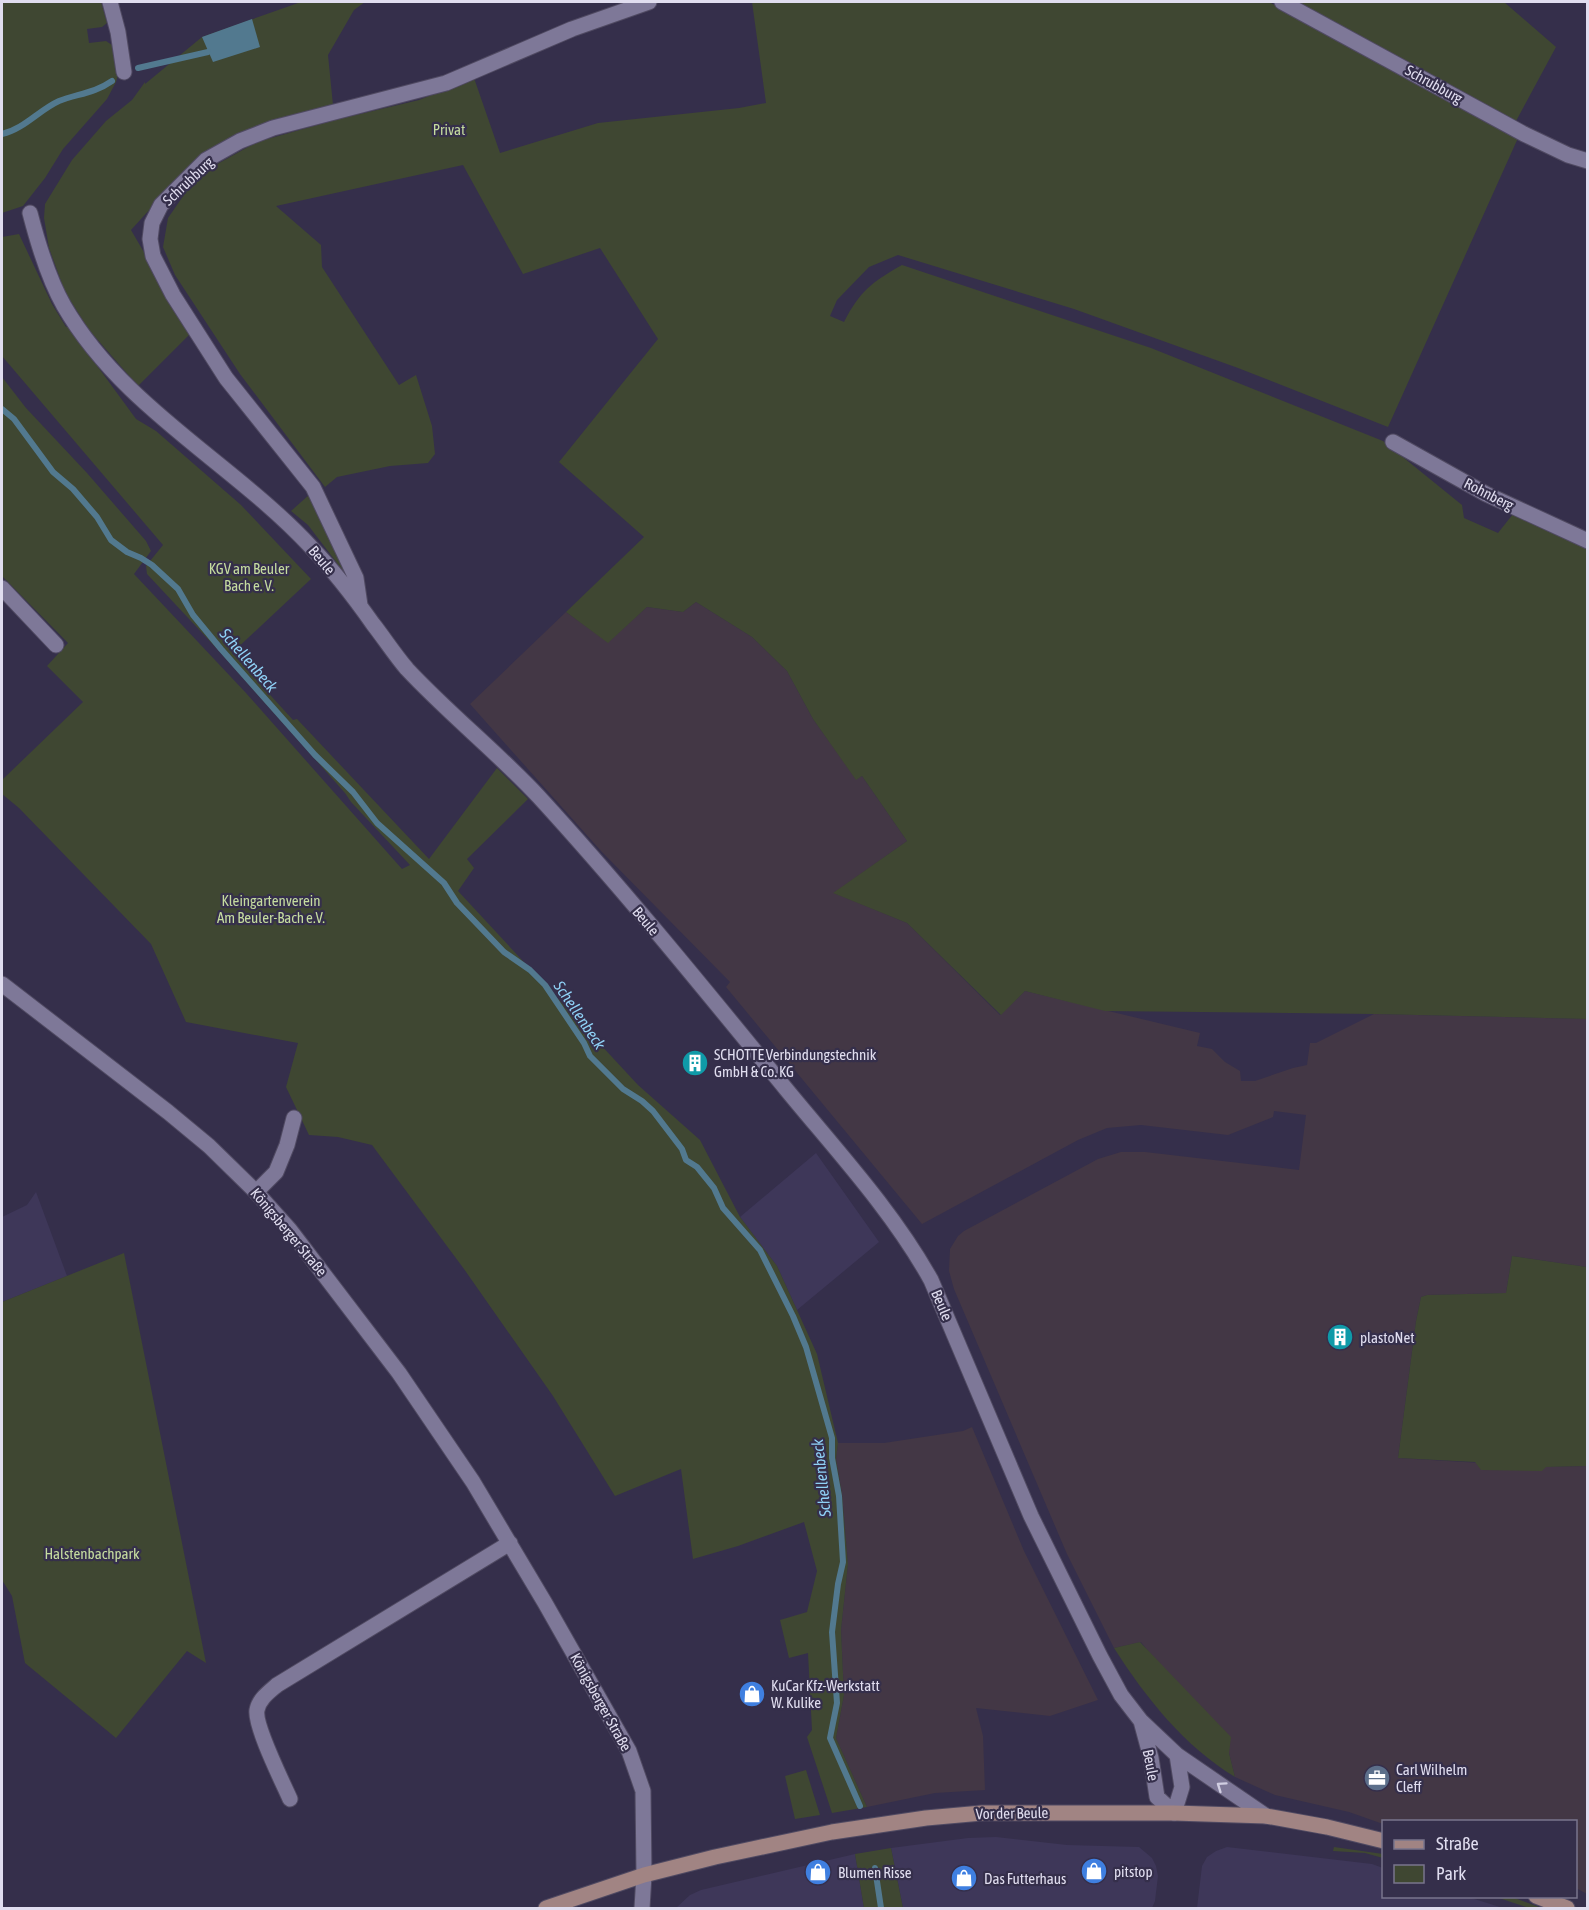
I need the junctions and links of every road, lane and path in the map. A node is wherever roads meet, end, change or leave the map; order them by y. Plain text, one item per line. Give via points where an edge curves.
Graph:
1 (110, 2) edge
2 (649, 2) edge
3 (1282, 2) edge
4 (124, 72) dead end
5 (1587, 161) edge
6 (30, 213) dead end
7 (1393, 442) dead end
8 (1587, 541) edge
9 (2, 588) edge
10 (360, 606) junction
11 (56, 645) dead end
12 (2, 984) edge
13 (294, 1118) dead end
14 (256, 1192) junction
15 (510, 1543) junction
16 (1141, 1721) junction
17 (1177, 1755) junction
18 (290, 1799) dead end
19 (1173, 1814) junction
20 (1266, 1816) junction
21 (1382, 1841) edge
22 (644, 1875) junction
23 (1541, 1898) edge
24 (546, 1908) edge
25 (642, 1908) edge
26 (1567, 1908) edge

1 - 4 street
2 - 10 street, Schrubburg via 572,29 446,83 273,128 240,141 206,160 161,205 150,239 153,256 226,378 313,487 356,578
3 - 5 street, Schrubburg via 1524,134
6 - 10 street, Beule via 39,247 63,305 89,342 159,415 281,515
7 - 8 street, Rohnberg via 1486,494
9 - 11 street
10 - 16 street, Beule via 405,667 522,780 600,867 912,1245 931,1280 1031,1516 1120,1695
12 - 14 street, Königsberger Straße via 168,1112
13 - 14 street via 276,1172
14 - 15 street, Königsberger Straße via 297,1239 399,1373
15 - 18 street via 264,1696 256,1711
15 - 22 street, Königsberger Straße via 638,1772 643,1791
16 - 17 street, Beule
16 - 19 street, Beule via 1157,1797
17 - 19 street, Beule via 1182,1787
20 -> 17 street, Beule
19 - 20 main road, Vor der Beule
19 - 22 main road, Vor der Beule via 1011,1812 926,1818 832,1832
20 - 21 main road, Vor der Beule
22 - 24 main road, Vor der Beule
22 - 25 street, Königsberger Straße
23 - 26 main road

